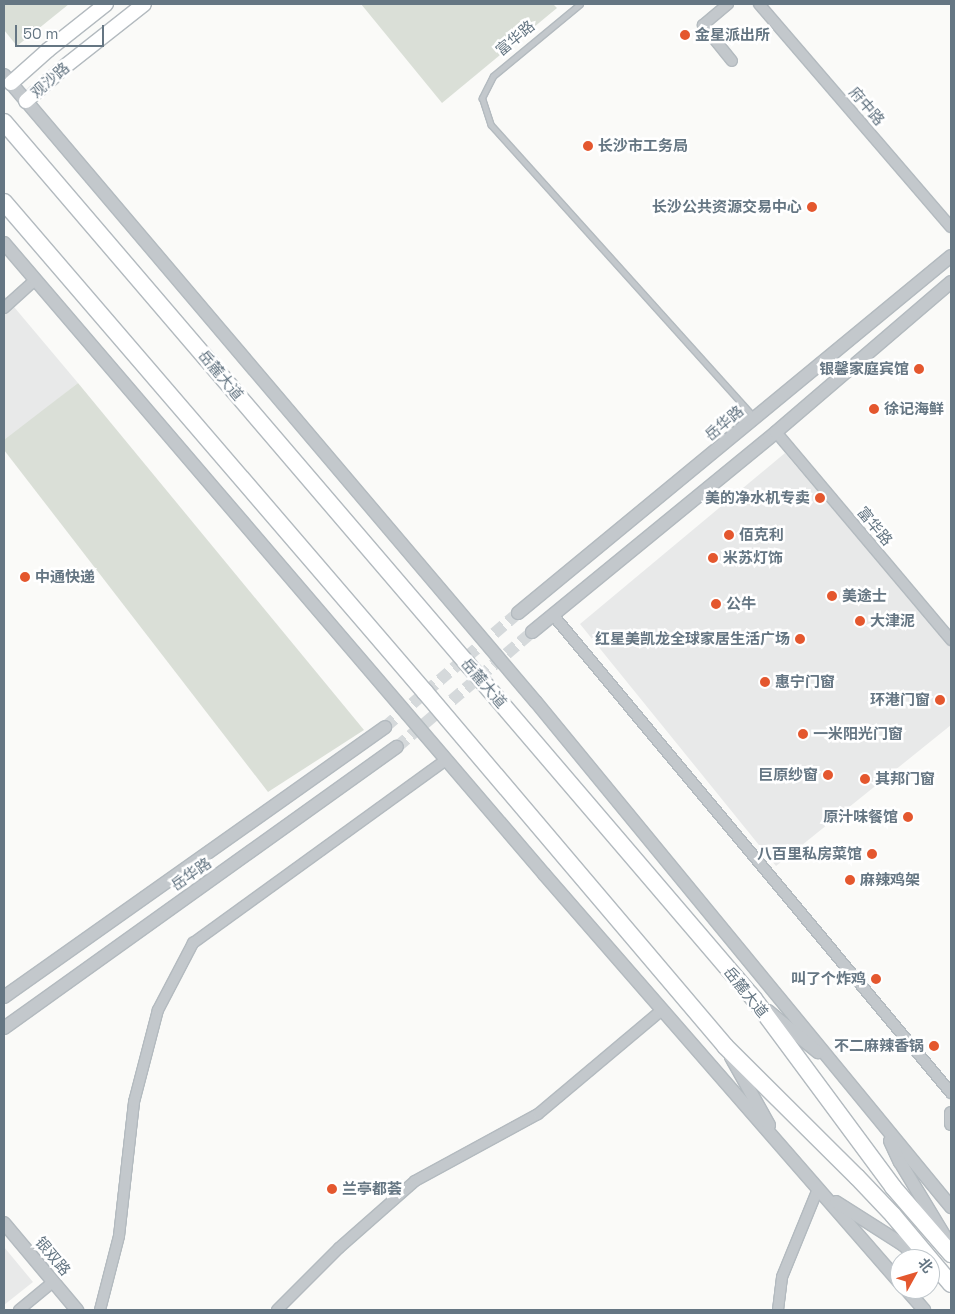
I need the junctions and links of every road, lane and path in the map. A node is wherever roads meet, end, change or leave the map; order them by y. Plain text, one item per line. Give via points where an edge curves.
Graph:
1 (106, 4) edge
2 (144, 4) edge
3 (580, 4) edge
4 (728, 4) edge
5 (759, 4) edge
6 (732, 61) dead end
7 (7, 79) edge
8 (26, 101) junction
9 (4, 122) edge
10 (4, 202) edge
11 (951, 227) edge
12 (4, 243) edge
13 (951, 256) edge
14 (35, 280) junction
15 (951, 282) edge
16 (4, 308) edge
17 (755, 418) junction
18 (776, 432) junction
19 (518, 613) tunnel mouth
20 (553, 615) junction
21 (532, 632) tunnel mouth
22 (951, 640) edge
23 (386, 728) tunnel mouth
24 (397, 747) tunnel mouth
25 (446, 760) junction
26 (4, 997) edge
27 (754, 1000) junction
28 (662, 1010) junction
29 (4, 1028) edge
30 (725, 1046) junction
31 (839, 1070) junction
32 (951, 1093) edge
33 (951, 1113) edge
34 (883, 1124) junction
35 (951, 1124) edge
36 (783, 1149) junction
37 (818, 1189) junction
38 (951, 1207) edge
39 (4, 1223) edge
40 (951, 1247) edge
41 (908, 1249) edge
42 (951, 1254) edge
43 (890, 1271) edge
44 (940, 1275) edge
45 (53, 1282) junction
46 (951, 1284) edge
47 (915, 1299) edge
48 (19, 1310) edge
49 (77, 1310) edge
50 (100, 1310) edge
51 (278, 1310) edge
52 (778, 1310) edge
53 (924, 1310) edge

1 - 7 main road, 观沙路
2 - 8 main road, 观沙路
3 - 17 lane, 富华路 via 493,76 482,98 491,125
4 - 6 street via 703,26
5 - 11 street, 府中路
7 - 8 street
8 - 31 street via 536,702
9 - 27 highway, 岳麓大道
10 - 30 highway
12 - 14 street
13 - 17 street, 岳华路
14 - 16 street
14 - 25 street
15 - 18 street
17 - 19 street, 岳华路
18 - 20 street
18 - 22 street, 富华路
20 - 21 street
20 - 32 street
23 - 26 street, 岳华路
24 - 29 street, 岳华路
25 - 28 street
25 - 50 street via 193,943 158,1010 136,1093 119,1236
27 - 31 street
27 - 42 highway, 岳麓大道 via 893,1187
28 - 36 street
28 - 51 street via 538,1114 415,1181 339,1248
30 - 36 street
30 - 46 highway via 857,1177
31 - 34 street
33 - 35 street
34 - 38 street
34 - 40 street via 900,1162
36 - 37 street
37 - 41 street
37 - 43 street
37 - 52 street via 782,1277
39 - 45 street, 银双路
44 - 46 street
45 - 48 street
45 - 49 street, 银双路
47 - 53 street

